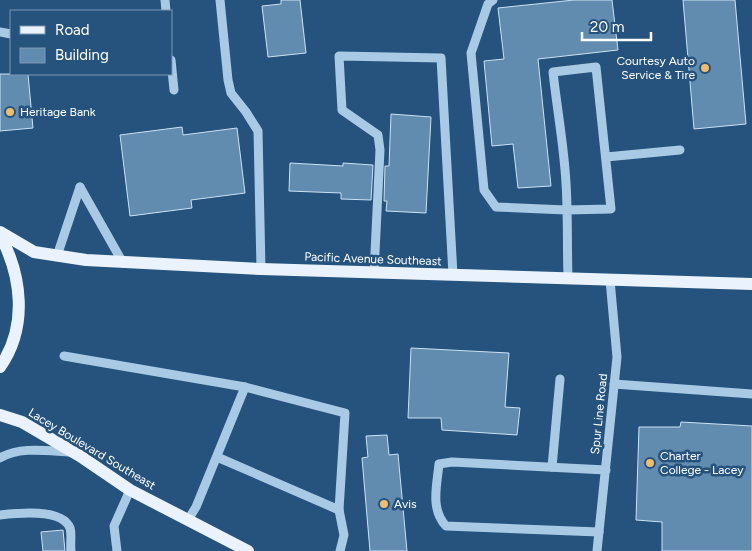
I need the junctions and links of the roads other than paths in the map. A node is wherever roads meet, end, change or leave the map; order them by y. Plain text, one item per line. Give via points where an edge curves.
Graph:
1 (220, 0) edge
2 (493, 0) edge
3 (172, 70) edge
4 (174, 90) dead end
5 (680, 150) dead end
6 (606, 157) junction
7 (566, 210) junction
8 (0, 233) edge
9 (57, 256) junction
10 (123, 263) junction
11 (261, 269) junction
12 (374, 272) junction
13 (454, 275) junction
14 (568, 278) junction
15 (610, 280) junction
16 (752, 284) edge
17 (64, 356) dead end
18 (0, 367) edge
19 (560, 379) dead end
20 (614, 384) junction
21 (245, 386) junction
22 (752, 394) edge
23 (0, 415) edge
24 (72, 452) junction
25 (217, 457) junction
26 (0, 458) edge
27 (552, 467) junction
28 (606, 470) junction
29 (130, 490) junction
30 (339, 510) junction
31 (0, 515) edge
32 (188, 520) junction
33 (599, 532) junction
34 (232, 547) edge
35 (600, 550) edge
36 (71, 551) edge
37 (116, 551) edge
38 (248, 551) edge
39 (340, 551) edge

1 - 11 street via 231,93 258,131
2 - 7 street via 488,4 471,53 484,190 496,207
3 - 4 street
5 - 6 street
6 - 7 street via 611,209
6 - 7 street via 596,67 553,72 566,182
7 - 14 street
8 - 9 main road, Pacific Avenue Southeast via 34,252
8 - 18 main road via 16,276 19,319 15,337
9 - 10 main road, Pacific Avenue Southeast
9 - 10 street via 80,187
10 - 11 main road, Pacific Avenue Southeast
11 - 12 main road, Pacific Avenue Southeast
12 - 13 main road, Pacific Avenue Southeast
12 - 13 street via 378,135 342,110 339,56 441,58
13 - 14 main road, Pacific Avenue Southeast
14 - 15 main road, Pacific Avenue Southeast
15 - 16 main road, Pacific Avenue Southeast
15 - 20 street, Spur Line Road via 617,357
17 - 21 street
19 - 27 street
20 - 22 street
20 - 28 street, Spur Line Road
21 - 25 street
21 - 30 street via 345,413
23 - 24 main road, Lacey Boulevard Southeast via 22,422
24 - 26 street via 22,450
24 - 29 main road, Lacey Boulevard Southeast
25 - 30 street
25 - 32 street
27 - 28 street
27 - 33 street via 439,464 436,502 439,518 446,526
28 - 33 street, Spur Line Road
29 - 32 main road, Lacey Boulevard Southeast
29 - 37 street via 114,526
30 - 39 street via 344,535
31 - 36 street via 25,512 62,519 70,528
32 - 34 main road, Lacey Boulevard Southeast
33 - 35 street, Spur Line Road
34 - 38 main road, Lacey Boulevard Southeast

